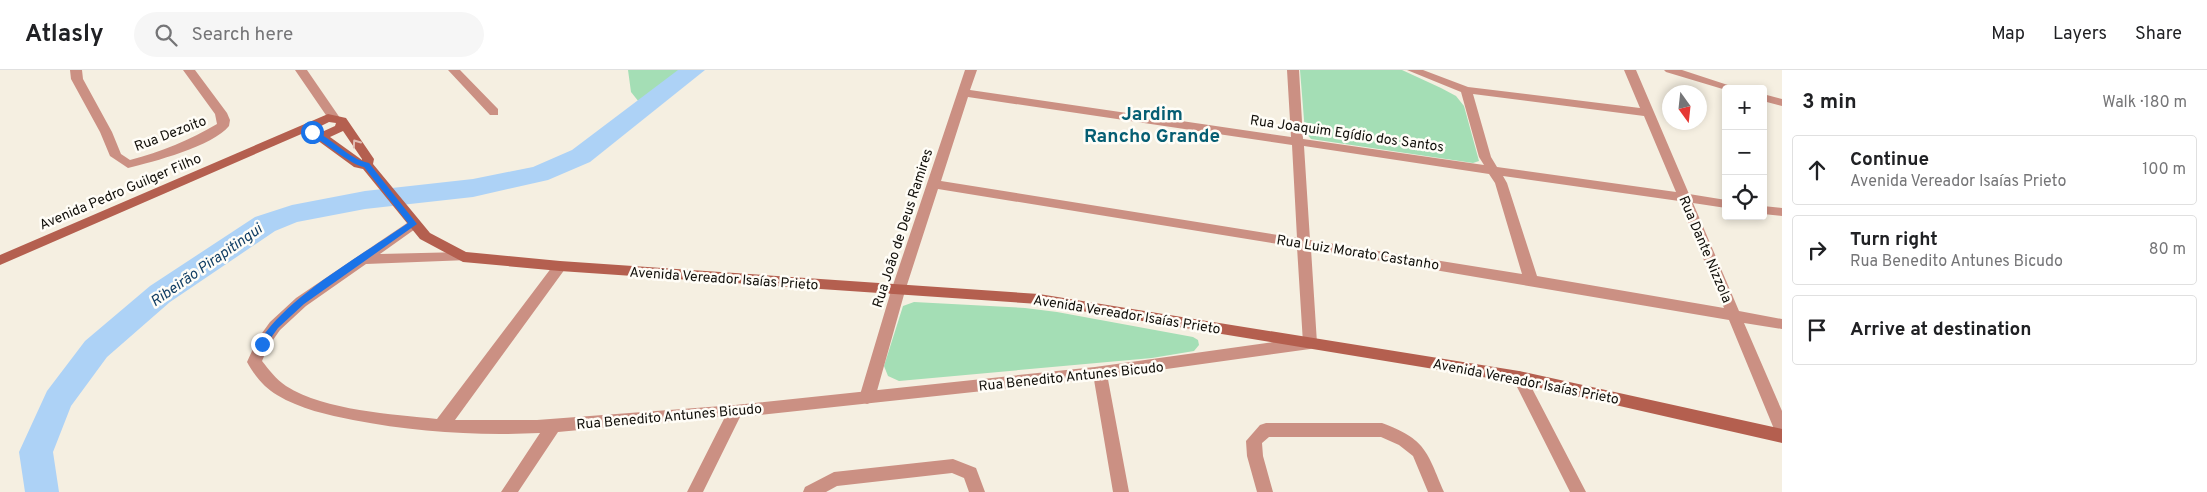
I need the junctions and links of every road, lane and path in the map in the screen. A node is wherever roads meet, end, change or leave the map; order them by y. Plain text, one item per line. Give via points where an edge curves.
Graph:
1 (76, 70) edge
2 (189, 70) edge
3 (301, 70) edge
4 (454, 70) edge
5 (971, 70) edge
6 (1292, 70) edge
7 (1413, 70) edge
8 (1630, 70) edge
9 (1670, 70) edge
10 (1722, 85) edge
11 (1466, 90) junction
12 (964, 92) junction
13 (1767, 98) edge
14 (320, 100) junction
15 (1782, 103) edge
16 (494, 112) dead end
17 (1648, 113) junction
18 (338, 119) junction
19 (317, 129) junction
20 (1297, 141) junction
21 (369, 168) junction
22 (1492, 170) junction
23 (934, 184) junction
24 (1684, 198) junction
25 (1722, 203) edge
26 (1767, 210) edge
27 (1782, 212) edge
28 (410, 220) junction
29 (1304, 244) junction
30 (463, 257) junction
31 (362, 258) junction
32 (0, 260) edge
33 (560, 266) junction
34 (1531, 280) junction
35 (898, 291) junction
36 (1735, 317) junction
37 (1782, 324) edge
38 (1310, 343) junction
39 (1100, 374) junction
40 (1519, 376) junction
41 (867, 398) junction
42 (735, 411) junction
43 (442, 425) junction
44 (553, 426) junction
45 (1782, 429) edge
46 (1782, 436) edge
47 (509, 492) edge
48 (695, 492) edge
49 (811, 492) edge
50 (977, 492) edge
51 (1121, 492) edge
52 (1265, 492) edge
53 (1436, 492) edge
54 (1578, 492) edge

1 - 2 street, Rua Dezoito via 77,79 116,156 132,164 157,157 223,126 222,113
3 - 14 street
4 - 16 street
5 - 12 street, Rua João de Deus Ramires
6 - 20 street
7 - 11 street
8 - 17 street, Rua Dante Nizzola
9 - 10 street
11 - 17 street
11 - 22 street via 1485,157
12 - 20 street, Rua Joaquim Egídio dos Santos
12 - 23 street, Rua João de Deus Ramires
13 - 15 street
14 - 18 street
14 - 19 street
17 - 24 street, Rua Dante Nizzola
18 - 19 main road, Avenida Pedro Guilger Filho via 342,124 337,131
21 -> 18 main road, Avenida Vereador Isaías Prieto via 368,159
19 - 21 main road, Avenida Vereador Isaías Prieto via 358,164
19 - 32 main road, Avenida Pedro Guilger Filho via 252,152
20 - 22 street, Rua Joaquim Egídio dos Santos
20 - 29 street
21 - 28 main road, Avenida Vereador Isaías Prieto
22 - 24 street, Rua Joaquim Egídio dos Santos
22 - 34 street via 1501,183
23 - 29 street, Rua Luiz Morato Castanho
23 - 35 street, Rua João de Deus Ramires
24 - 25 street, Rua Joaquim Egídio dos Santos
24 - 36 street, Rua Dante Nizzola
26 - 27 street
28 - 30 main road, Avenida Vereador Isaías Prieto via 440,246
28 - 31 street, Rua Benedito Antunes Bicudo
29 - 34 street, Rua Luiz Morato Castanho
29 - 38 street
30 - 31 street, Avenida Vereador Isaías Prieto
30 - 33 main road, Avenida Vereador Isaías Prieto
31 - 43 street, Rua Benedito Antunes Bicudo via 301,302 275,326 254,362 272,384 305,403 364,417
33 - 35 main road, Avenida Vereador Isaías Prieto
33 - 43 street
34 - 36 street, Rua Luiz Morato Castanho
35 - 38 main road, Avenida Vereador Isaías Prieto via 1038,299
35 - 41 street, Rua João de Deus Ramires
36 - 37 street, Rua Luiz Morato Castanho
36 - 45 street, Rua Dante Nizzola
38 - 39 street, Rua Benedito Antunes Bicudo
38 - 40 main road, Avenida Vereador Isaías Prieto
39 - 41 street, Rua Benedito Antunes Bicudo
39 - 51 street
40 - 46 main road, Avenida Vereador Isaías Prieto
40 - 54 street
41 - 42 street, Rua Benedito Antunes Bicudo
42 - 44 street, Rua Benedito Antunes Bicudo
42 - 48 street
43 - 44 street, Rua Benedito Antunes Bicudo
44 - 47 street
49 - 50 street via 834,478 953,466 970,473
52 - 53 street via 1254,441 1266,430 1382,430 1405,440 1419,452

